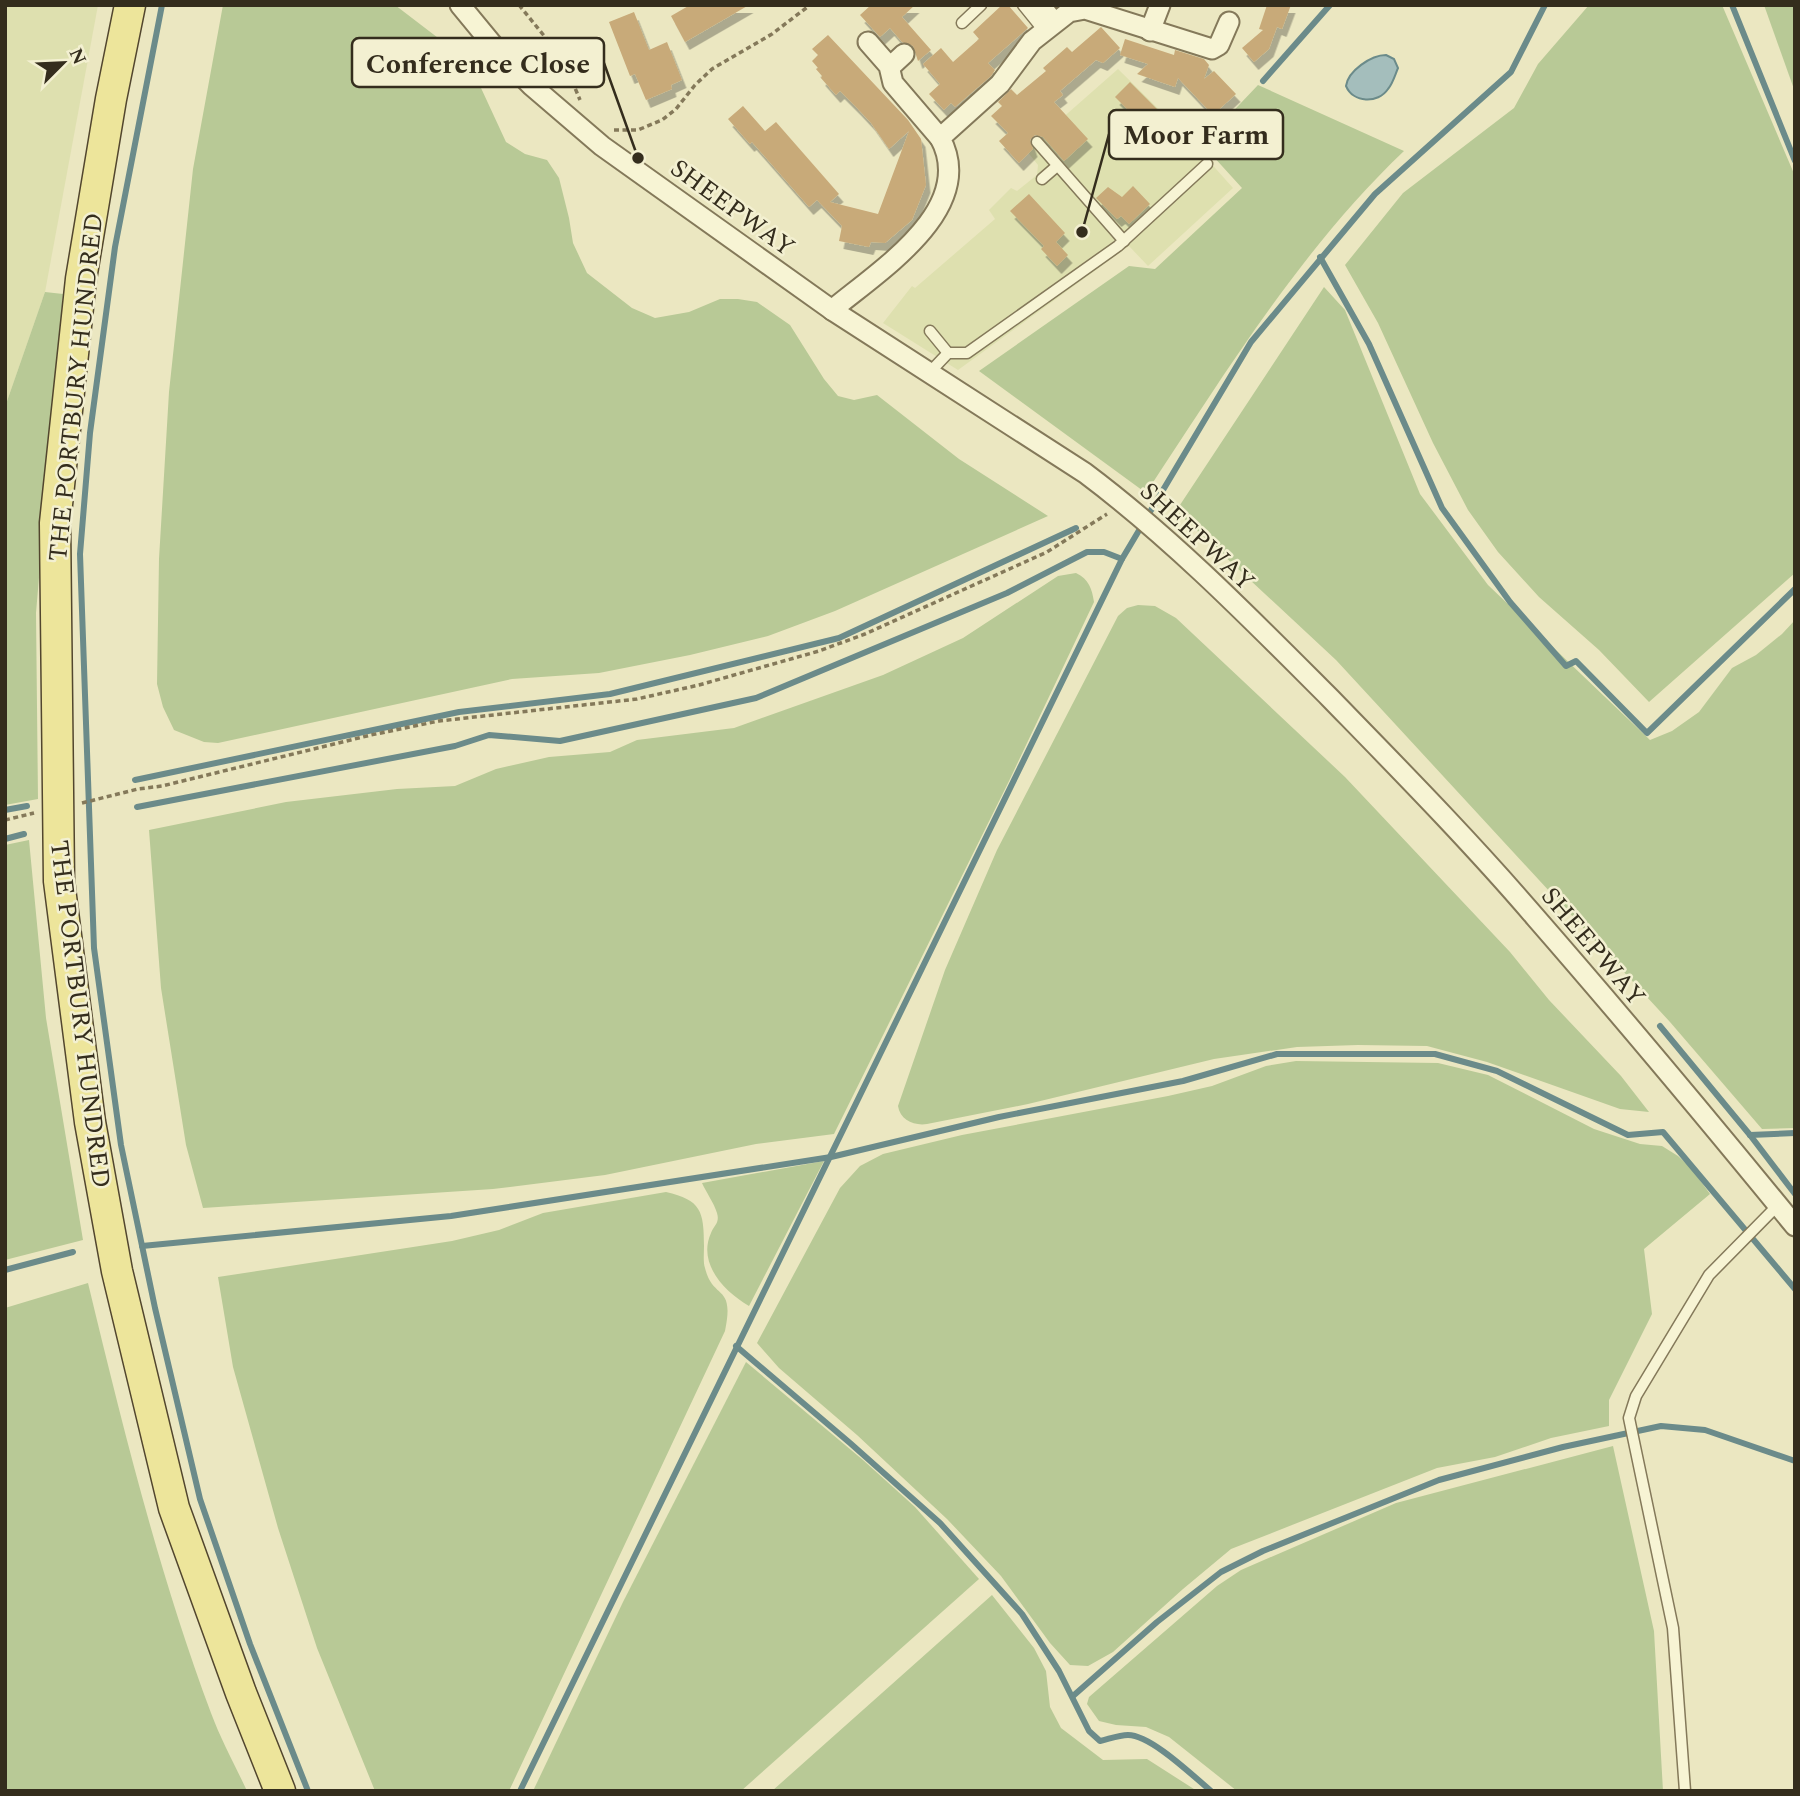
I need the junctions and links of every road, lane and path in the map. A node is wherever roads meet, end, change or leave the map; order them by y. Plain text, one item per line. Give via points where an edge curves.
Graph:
1 (130, 5) edge
2 (460, 5) edge
3 (519, 5) edge
4 (810, 5) edge
5 (981, 5) edge
6 (1023, 5) edge
7 (1040, 5) edge
8 (1160, 5) edge
9 (1082, 7) edge
10 (1229, 22) dead end
11 (962, 23) dead end
12 (1049, 26) junction
13 (1150, 31) junction
14 (868, 42) dead end
15 (586, 108) dead end
16 (605, 124) dead end
17 (608, 138) junction
18 (940, 138) junction
19 (1037, 142) dead end
20 (1207, 164) dead end
21 (1057, 166) junction
22 (1042, 179) dead end
23 (1124, 241) junction
24 (832, 310) junction
25 (930, 331) dead end
26 (948, 353) junction
27 (930, 372) junction
28 (1124, 502) junction
29 (68, 806) junction
30 (5, 820) edge
31 (1778, 1205) junction
32 (1795, 1226) edge
33 (280, 1791) edge
34 (1685, 1791) edge

1 - 29 main road, THE PORTBURY HUNDRED via 81,279 55,523
2 - 17 street, SHEEPWAY via 532,86
3 - 15 path via 563,59
4 - 17 path via 772,34 712,69 663,120
5 - 11 lane
6 - 12 lane
7 - 12 street
8 - 13 street
9 - 12 street
9 - 13 street
10 - 13 street via 1214,49
12 - 18 street via 1024,49 1000,84
14 - 18 street via 897,60 893,83
16 - 17 path
17 - 24 street, SHEEPWAY
18 - 24 street via 947,152 947,180 930,222
19 - 21 lane
20 - 23 lane
21 - 22 lane
21 - 23 lane
23 - 26 lane via 967,353
24 - 27 street, SHEEPWAY
25 - 26 lane
26 - 27 lane
27 - 28 street, SHEEPWAY
28 - 29 path via 1047,552 818,651 637,699 439,721
28 - 31 street, SHEEPWAY via 1291,659 1459,832
29 - 30 path
29 - 33 main road, THE PORTBURY HUNDRED via 59,881 90,1122 117,1271 174,1508
31 - 32 street, SHEEPWAY
31 - 34 lane via 1703,1284 1636,1396 1629,1418 1673,1628

